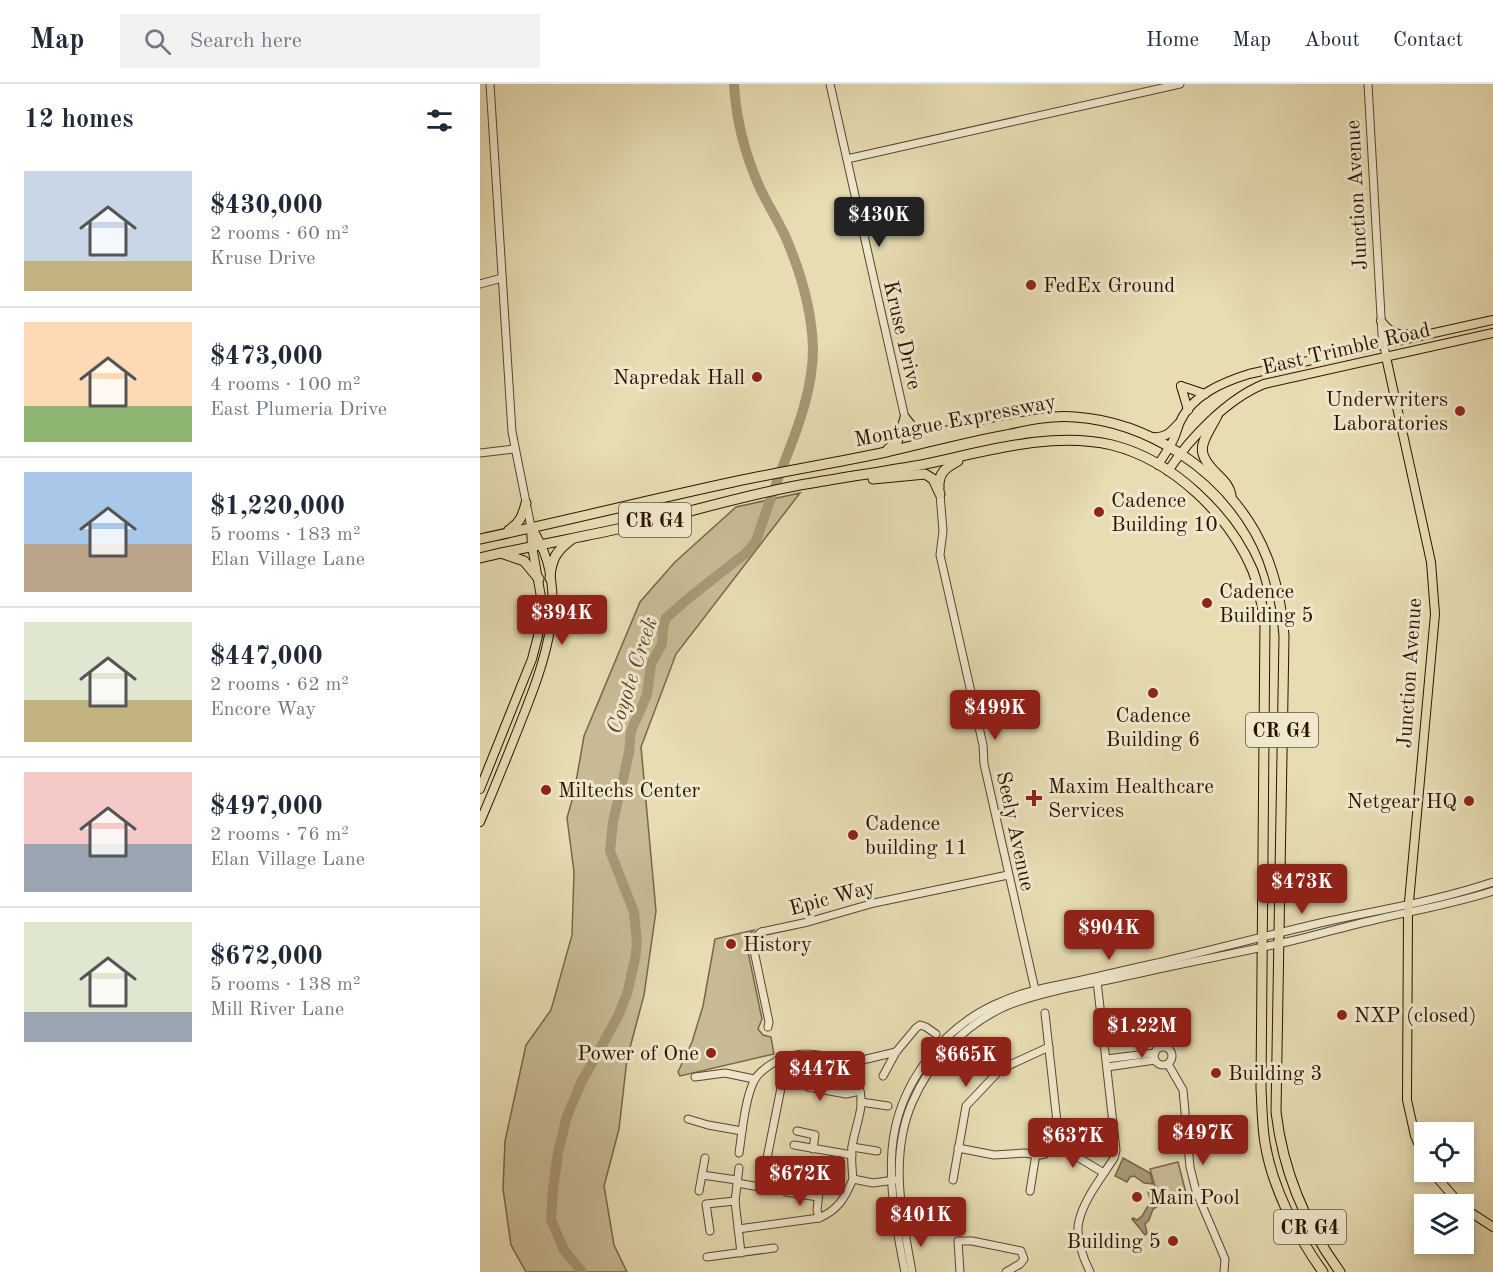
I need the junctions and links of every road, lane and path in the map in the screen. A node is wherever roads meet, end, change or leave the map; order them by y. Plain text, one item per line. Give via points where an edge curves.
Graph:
1 (490, 84) edge
2 (830, 84) edge
3 (1180, 84) edge
4 (1368, 84) edge
5 (847, 159) junction
6 (502, 278) junction
7 (480, 284) edge
8 (1493, 320) edge
9 (1381, 321) junction
10 (1448, 330) junction
11 (1493, 333) edge
12 (1384, 345) junction
13 (1386, 357) junction
14 (1205, 394) junction
15 (1188, 410) junction
16 (1217, 416) junction
17 (905, 418) junction
18 (1180, 421) junction
19 (983, 429) junction
20 (1149, 436) junction
21 (1169, 446) junction
22 (514, 448) junction
23 (883, 452) junction
24 (480, 453) edge
25 (1180, 453) junction
26 (965, 456) junction
27 (1158, 465) junction
28 (1168, 471) junction
29 (855, 477) junction
30 (940, 494) junction
31 (1233, 500) junction
32 (526, 502) junction
33 (531, 527) junction
34 (505, 534) junction
35 (576, 536) junction
36 (480, 539) edge
37 (542, 544) junction
38 (532, 546) junction
39 (501, 553) junction
40 (480, 558) edge
41 (550, 578) junction
42 (539, 579) junction
43 (480, 789) edge
44 (480, 822) edge
45 (1008, 875) junction
46 (1493, 882) edge
47 (1493, 891) edge
48 (1408, 908) junction
49 (1279, 932) junction
50 (1263, 936) junction
51 (1279, 944) junction
52 (1262, 947) junction
53 (1190, 955) junction
54 (1150, 971) junction
55 (1096, 980) junction
56 (1035, 994) junction
57 (1045, 1013) dead end
58 (768, 1027) dead end
59 (936, 1035) dead end
60 (1049, 1047) junction
61 (896, 1053) junction
62 (1155, 1057) junction
63 (777, 1060) junction
64 (1106, 1063) junction
65 (1168, 1064) junction
66 (846, 1068) junction
67 (883, 1076) dead end
68 (695, 1077) dead end
69 (782, 1078) junction
70 (754, 1079) junction
71 (860, 1091) junction
72 (861, 1102) junction
73 (888, 1106) dead end
74 (688, 1119) dead end
75 (742, 1131) junction
76 (797, 1131) dead end
77 (1414, 1132) edge
78 (1054, 1143) junction
79 (794, 1145) dead end
80 (852, 1147) junction
81 (958, 1148) junction
82 (813, 1149) junction
83 (877, 1151) dead end
84 (739, 1153) dead end
85 (1036, 1154) junction
86 (852, 1155) junction
87 (705, 1158) dead end
88 (767, 1158) dead end
89 (739, 1168) dead end
90 (1104, 1173) junction
91 (702, 1175) junction
92 (853, 1179) junction
93 (895, 1180) junction
94 (952, 1180) dead end
95 (737, 1181) junction
96 (1441, 1182) edge
97 (820, 1184) dead end
98 (776, 1190) dead end
99 (699, 1191) dead end
100 (1030, 1191) dead end
101 (786, 1192) dead end
102 (1451, 1194) edge
103 (818, 1197) junction
104 (735, 1201) junction
105 (1474, 1215) edge
106 (819, 1218) junction
107 (1493, 1227) edge
108 (738, 1229) junction
109 (710, 1231) dead end
110 (774, 1248) dead end
111 (741, 1253) junction
112 (707, 1257) dead end
113 (1314, 1259) junction
114 (905, 1272) edge
115 (912, 1272) edge
116 (960, 1272) edge
117 (1006, 1272) edge
118 (1090, 1272) edge
119 (1224, 1272) edge
120 (1316, 1272) edge
121 (1323, 1272) edge
122 (1340, 1272) edge

1 - 6 street
2 - 5 street, Kruse Drive
3 - 5 street
4 - 9 street, Junction Avenue
5 - 17 street, Kruse Drive
6 - 7 street
6 - 22 street
8 - 10 main road, East Trimble Road
9 - 10 main road via 1399,336
9 - 12 street, Junction Avenue
10 - 12 main road, East Trimble Road
11 - 13 main road, East Trimble Road
12 - 13 street, Junction Avenue
12 - 14 main road, East Trimble Road via 1249,374
13 - 16 main road, East Trimble Road via 1264,384 1245,393
13 - 48 main road, Junction Avenue via 1431,562 1435,614
14 - 15 main road, East Trimble Road
14 - 15 main road via 1181,386
15 - 18 main road, East Trimble Road
16 - 25 main road, East Trimble Road
16 - 31 highway via 1202,453 1204,461 1228,485
17 - 19 highway via 915,431 925,434 956,428
17 - 23 highway via 897,442
18 - 20 main road, East Trimble Road via 1168,435
18 - 21 main road, East Trimble Road
19 - 20 highway, Montague Expressway / CR G4 via 1038,418 1075,417 1112,423
19 - 23 highway, Montague Expressway / CR G4
20 - 21 highway, Montague Expressway / CR G4
21 - 25 highway, Montague Expressway / CR G4
21 - 27 main road, East Trimble Road
22 - 24 street
22 - 32 street
23 - 33 highway, Montague Expressway / CR G4
25 - 28 main road, East Trimble Road
25 - 31 highway, Montague Expressway / CR G4
26 - 27 highway, Montague Expressway / CR G4 via 1023,443 1093,441 1125,448
26 - 29 highway, Montague Expressway / CR G4
26 - 30 highway via 941,472
27 - 28 highway, Montague Expressway / CR G4
28 - 50 highway, Montague Expressway / CR G4 via 1225,524 1253,571 1259,590 1266,638
29 - 30 highway via 925,474 933,479
29 - 35 highway, Montague Expressway / CR G4 via 806,484
30 - 45 street, Seely Avenue via 940,555
31 - 49 highway, Montague Expressway / CR G4 via 1256,533 1277,585 1282,614
32 - 33 street
32 - 34 highway via 516,526
33 - 34 highway, Montague Expressway / CR G4
33 - 37 main road
33 - 38 main road
34 - 36 highway, Montague Expressway / CR G4
35 - 37 highway, Montague Expressway / CR G4
35 - 41 highway via 555,554
37 - 38 highway, Montague Expressway / CR G4
37 - 41 main road
38 - 39 highway, Montague Expressway / CR G4
38 - 42 main road
39 - 40 highway, Montague Expressway / CR G4
39 - 42 highway via 524,561
41 - 44 main road via 552,622 545,660
42 - 43 main road via 540,621 533,656
45 - 56 street, Seely Avenue
45 - 58 street, Epic Way via 761,932 753,946
46 - 48 street
47 - 48 street
48 - 49 street
48 - 51 street
48 - 77 main road, Junction Avenue via 1407,1100
49 - 50 street
49 - 51 highway, Montague Expressway / CR G4
50 - 52 highway, Montague Expressway / CR G4
50 - 53 street
51 - 52 street
51 - 122 highway, Montague Expressway / CR G4 via 1275,1088 1279,1141 1310,1225
52 - 54 street
52 - 113 highway, Montague Expressway / CR G4 via 1261,1088 1265,1144 1292,1224
53 - 54 street
53 - 55 street
54 - 55 street
55 - 56 street
55 - 64 street
56 - 93 street via 983,1019 957,1038 937,1060 917,1091 906,1119
57 - 60 street
59 - 61 street via 920,1025
60 - 78 street via 1058,1131
60 - 81 street via 1001,1069 966,1106
61 - 66 street via 850,1063
61 - 67 street
62 - 64 street
62 - 65 street via 1161,1064
62 - 65 street via 1160,1048 1170,1050
63 - 66 street via 810,1053
63 - 69 street
63 - 70 street
64 - 90 street via 1116,1150
65 - 119 street via 1183,1090 1196,1191 1225,1259
66 - 71 street
68 - 70 street via 725,1073
69 - 71 street via 846,1094
69 - 88 street
70 - 75 street
71 - 72 street
72 - 73 street
72 - 80 street
74 - 75 street
75 - 84 street
76 - 82 street via 815,1135
78 - 85 street via 1046,1154
78 - 90 street
79 - 82 street
80 - 83 street
80 - 86 street
81 - 85 street via 994,1155
81 - 94 street
82 - 86 street
85 - 100 street
86 - 92 street
87 - 91 street
89 - 95 street
90 - 118 street via 1079,1221 1081,1247
91 - 95 street
91 - 99 street
92 - 93 street via 873,1183
92 - 106 street via 839,1206
93 - 114 street
93 - 115 street
95 - 98 street
95 - 104 street
96 - 102 main road
97 - 103 street
101 - 103 street
103 - 106 street
104 - 108 street
104 - 109 street via 706,1204
105 - 107 main road
106 - 108 street
108 - 111 street
110 - 111 street
111 - 112 street
113 - 120 street
113 - 121 highway, Montague Expressway / CR G4
116 - 117 street via 958,1241 1021,1251 1024,1259

